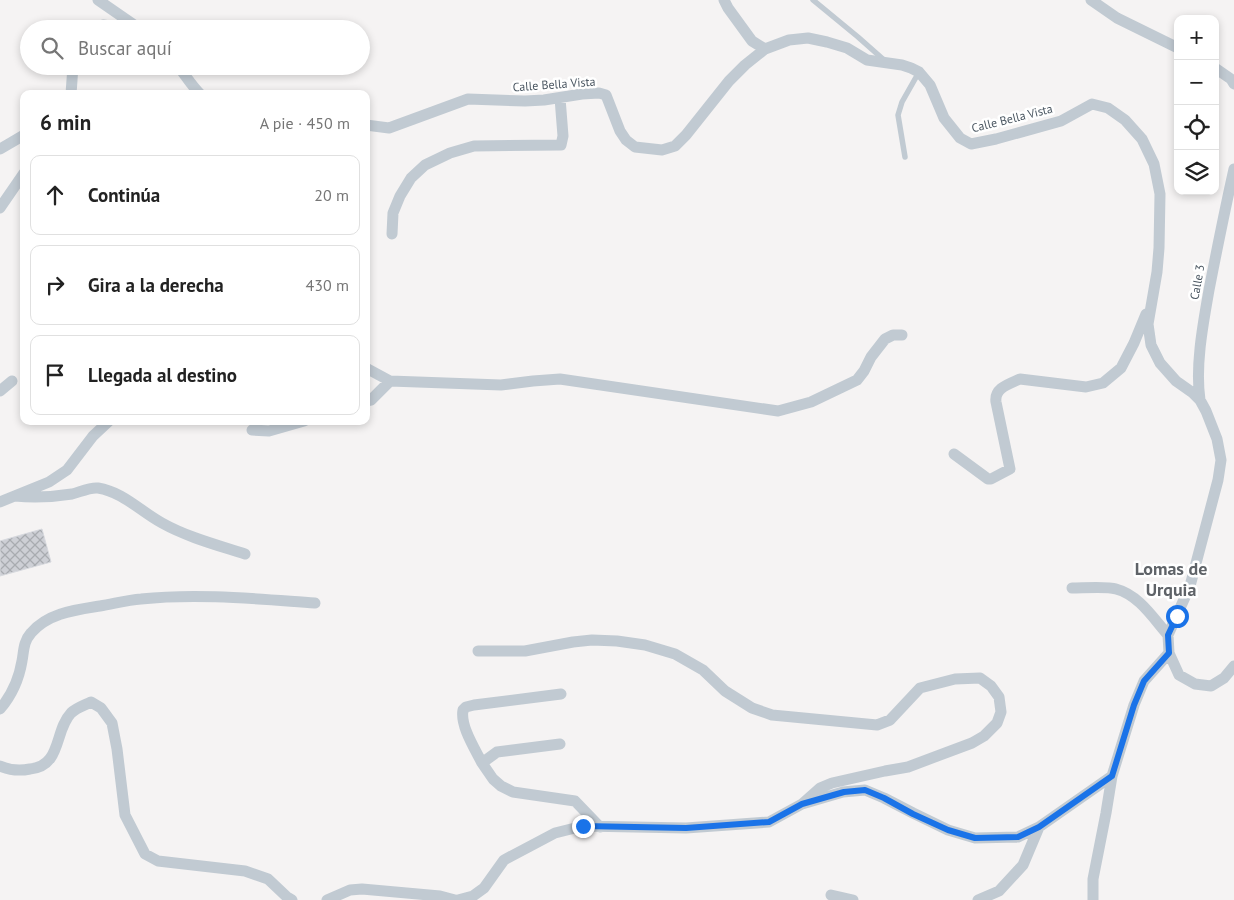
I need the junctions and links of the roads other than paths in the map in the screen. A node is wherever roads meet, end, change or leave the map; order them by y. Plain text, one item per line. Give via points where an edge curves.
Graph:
1 (98, 0) edge
2 (724, 0) edge
3 (813, 0) edge
4 (1091, 0) edge
5 (127, 20) edge
6 (1174, 46) edge
7 (765, 49) junction
8 (886, 62) junction
9 (1219, 71) edge
10 (919, 72) junction
11 (72, 75) edge
12 (186, 75) edge
13 (1234, 84) edge
14 (71, 90) edge
15 (196, 90) edge
16 (560, 98) junction
17 (370, 126) edge
18 (20, 136) edge
19 (0, 149) edge
20 (905, 157) dead end
21 (1234, 169) edge
22 (20, 180) edge
23 (0, 208) edge
24 (392, 234) dead end
25 (1152, 300) junction
26 (902, 335) dead end
27 (370, 370) edge
28 (12, 381) dead end
29 (390, 381) junction
30 (0, 391) edge
31 (1196, 397) junction
32 (370, 400) edge
33 (105, 425) edge
34 (290, 425) edge
35 (252, 430) dead end
36 (954, 454) dead end
37 (15, 496) junction
38 (0, 502) edge
39 (244, 554) dead end
40 (1072, 588) dead end
41 (315, 602) dead end
42 (1168, 635) junction
43 (478, 652) dead end
44 (1169, 653) junction
45 (1234, 666) edge
46 (561, 694) dead end
47 (0, 709) edge
48 (560, 744) dead end
49 (482, 763) junction
50 (0, 766) edge
51 (1112, 776) junction
52 (802, 804) junction
53 (600, 826) junction
54 (1039, 827) junction
55 (831, 895) dead end
56 (292, 900) edge
57 (327, 900) edge
58 (457, 900) edge
59 (853, 900) edge
60 (978, 900) edge
61 (1093, 900) edge

1 - 5 street
2 - 7 street via 752,41
3 - 8 lane
4 - 6 street via 1117,18
7 - 8 street, Calle Bella Vista via 789,40 808,38 848,48 867,60
7 - 16 street, Calle Bella Vista via 729,81 686,135 674,146 662,150 635,147 626,140 606,95 582,94
8 - 10 street, Calle Bella Vista
9 - 13 street
10 - 20 lane via 898,115
10 - 25 street, Calle Bella Vista via 930,84 944,118 960,138 971,144 1061,121 1092,104 1108,108 1126,120 1142,139 1154,164 1160,194 1159,248
11 - 14 street
12 - 15 street
16 - 17 street, Calle Bella Vista via 525,101 468,99 389,128
16 - 24 street via 561,145 474,146 425,165 411,178 400,196 393,213
18 - 19 street
21 - 31 street, Calle 3 via 1202,331
22 - 23 street
25 - 31 street, Calle Bella Vista via 1148,324 1151,345 1160,363
25 - 36 street via 1120,368 1103,383 1086,387 1020,380 997,392 996,402 1010,469 988,479
26 - 29 street via 885,338 857,380 811,402 778,412 560,379 501,385
27 - 29 street
28 - 30 street
29 - 32 street
31 - 42 street via 1206,411 1221,460 1190,586
33 - 37 street via 67,470 49,482
34 - 35 street via 269,431
37 - 38 street
37 - 39 street via 52,497 95,488 111,491 161,523
40 - 42 street via 1114,588 1130,595
41 - 47 street via 150,598 57,614 29,634 16,683
42 - 44 street
43 - 52 street via 525,651 592,640 618,641 675,654 703,670 725,691 752,708 772,715 877,725 890,720 920,688 955,679 980,678 999,697 1002,712 997,723 972,743 908,767 832,783 820,788
44 - 45 street via 1179,675 1195,684 1211,686
44 - 51 street via 1144,681
46 - 49 street via 462,710 466,729
48 - 49 street via 497,752
49 - 53 street via 501,786 513,792 575,801
50 - 56 street via 22,770 38,768 48,762 70,714 92,702 102,708 112,724 125,815 145,854 158,861 245,870 268,879
51 - 54 street
51 - 61 street via 1093,879
52 - 53 street via 769,822 686,828
52 - 54 street via 844,792 865,790 948,830 975,838 1018,837
53 - 58 street via 583,826 555,833 504,860 484,888 473,896
54 - 60 street via 1022,865 999,890
55 - 59 street
57 - 58 street via 350,890 362,889

